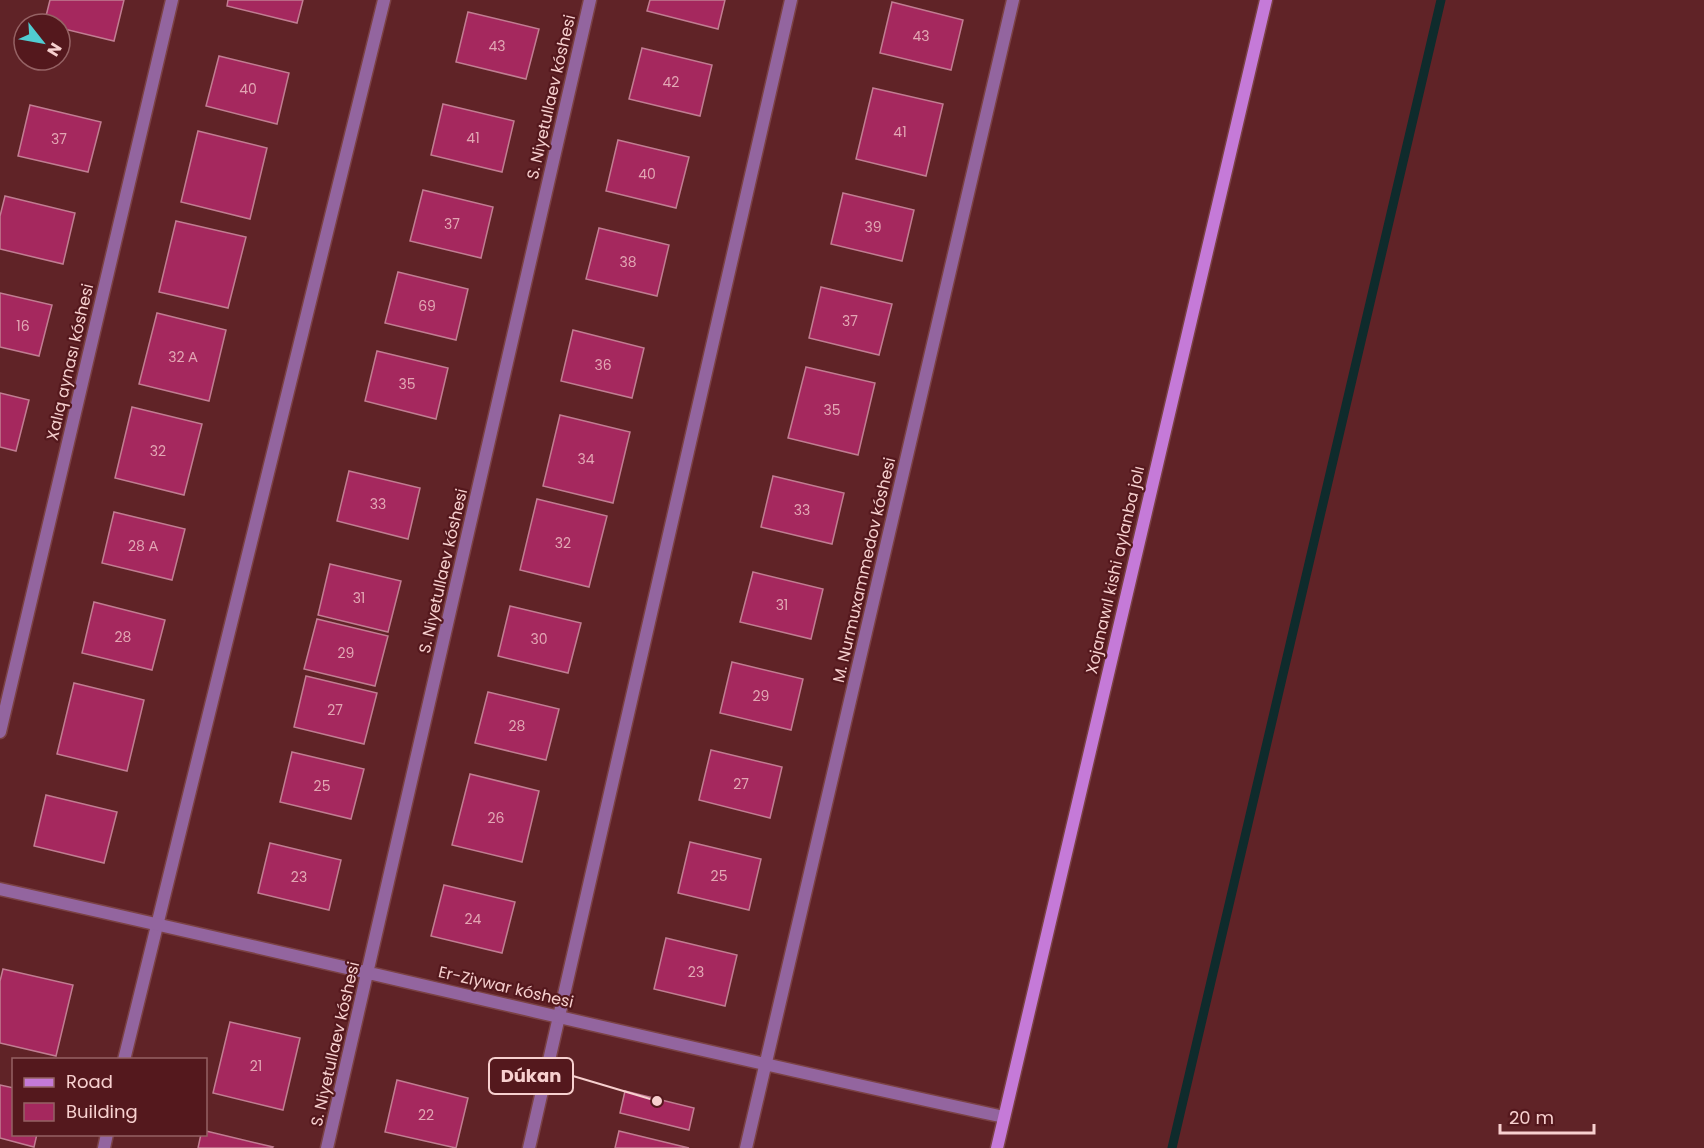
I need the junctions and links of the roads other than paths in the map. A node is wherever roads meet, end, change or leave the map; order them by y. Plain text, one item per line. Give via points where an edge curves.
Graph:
1 (172, 0) edge
2 (384, 0) edge
3 (590, 0) edge
4 (791, 0) edge
5 (1014, 0) edge
6 (1266, 0) edge
7 (0, 732) edge
8 (0, 889) edge
9 (156, 924) junction
10 (369, 972) junction
11 (558, 1016) junction
12 (124, 1058) edge
13 (765, 1066) junction
14 (1004, 1117) junction
15 (327, 1148) edge
16 (529, 1148) edge
17 (746, 1148) edge
18 (997, 1148) edge

1 - 7 street, Xalıq aynası kóshesi
2 - 9 street
3 - 10 street, S. Niyetullaev kóshesi
4 - 11 street
5 - 13 street, M. Nurmuxammedov kóshesi
6 - 14 main road, Xojanawıl kishi aylanba jolı
8 - 9 street, Er-Ziywar kóshesi
9 - 10 street, Er-Ziywar kóshesi
9 - 12 street
10 - 11 street, Er-Ziywar kóshesi
10 - 15 street, S. Niyetullaev kóshesi
11 - 13 street, Er-Ziywar kóshesi
11 - 16 street
13 - 14 street, Er-Ziywar kóshesi
13 - 17 street, M. Nurmuxammedov kóshesi
14 - 18 main road, Xojanawıl kishi aylanba jolı

